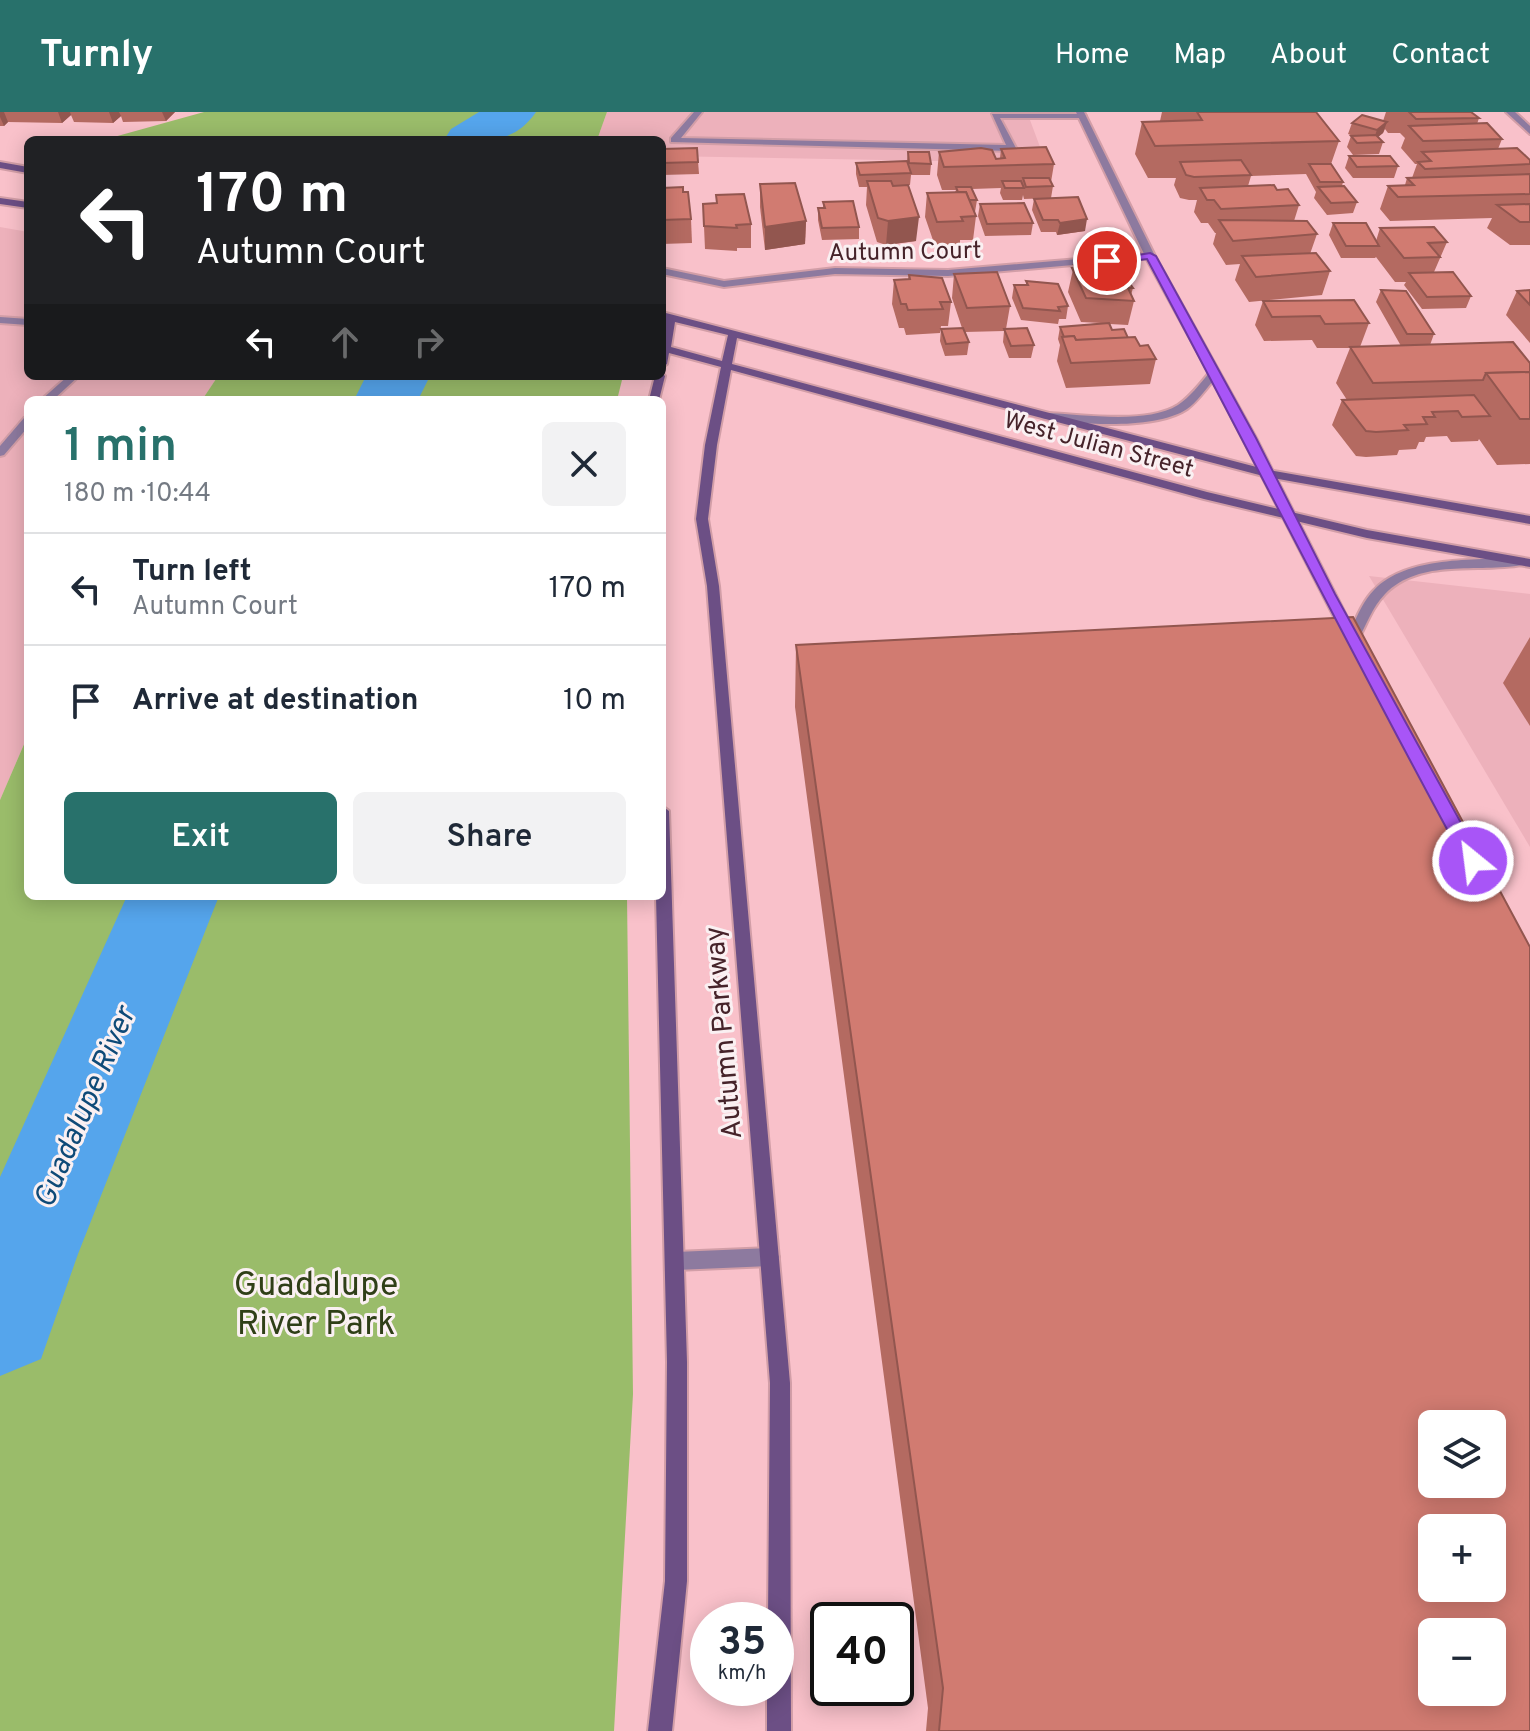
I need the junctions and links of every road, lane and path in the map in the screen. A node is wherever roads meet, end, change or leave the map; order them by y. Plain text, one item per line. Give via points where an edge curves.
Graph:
1 (698, 112) edge
2 (1510, 112) edge
3 (994, 114) edge
4 (1081, 114) edge
5 (1530, 131) edge
6 (0, 165) edge
7 (24, 169) edge
8 (0, 201) edge
9 (24, 204) edge
10 (1150, 256) junction
11 (666, 272) edge
12 (666, 316) edge
13 (0, 320) edge
14 (24, 322) edge
15 (733, 334) junction
16 (666, 349) edge
17 (727, 366) junction
18 (1213, 375) junction
19 (69, 380) edge
20 (51, 396) edge
21 (1046, 416) junction
22 (24, 425) edge
23 (0, 453) edge
24 (1267, 473) junction
25 (1286, 515) junction
26 (1530, 520) edge
27 (1524, 562) edge
28 (665, 900) edge
29 (769, 1257) junction
30 (676, 1261) junction
31 (660, 1731) edge
32 (779, 1731) edge

1 - 3 street via 674,140 1012,148
2 - 5 street
3 - 4 street
4 - 10 street
6 - 7 main road
8 - 9 main road
10 - 11 street, Autumn Court via 948,273 835,271 724,284
10 - 18 street
12 - 15 main road, West Julian Street
13 - 14 street
15 - 17 main road, Autumn Parkway
15 - 21 main road, West Julian Street
16 - 17 main road, West Julian Street
17 - 25 main road, West Julian Street
17 - 29 main road, Autumn Parkway via 702,519 713,586
18 - 21 street via 1182,408 1168,413 1143,418
18 - 24 street
19 - 20 street
21 - 24 main road, West Julian Street
22 - 23 street
24 - 25 street
24 - 26 main road, West Julian Street
25 - 27 main road, West Julian Street
25 - 27 street via 1350,644 1381,589 1398,579 1430,568
28 - 30 main road, Autumn Parkway
29 - 30 street
29 - 32 main road, Autumn Parkway via 780,1383
30 - 31 main road, Autumn Parkway via 676,1581

